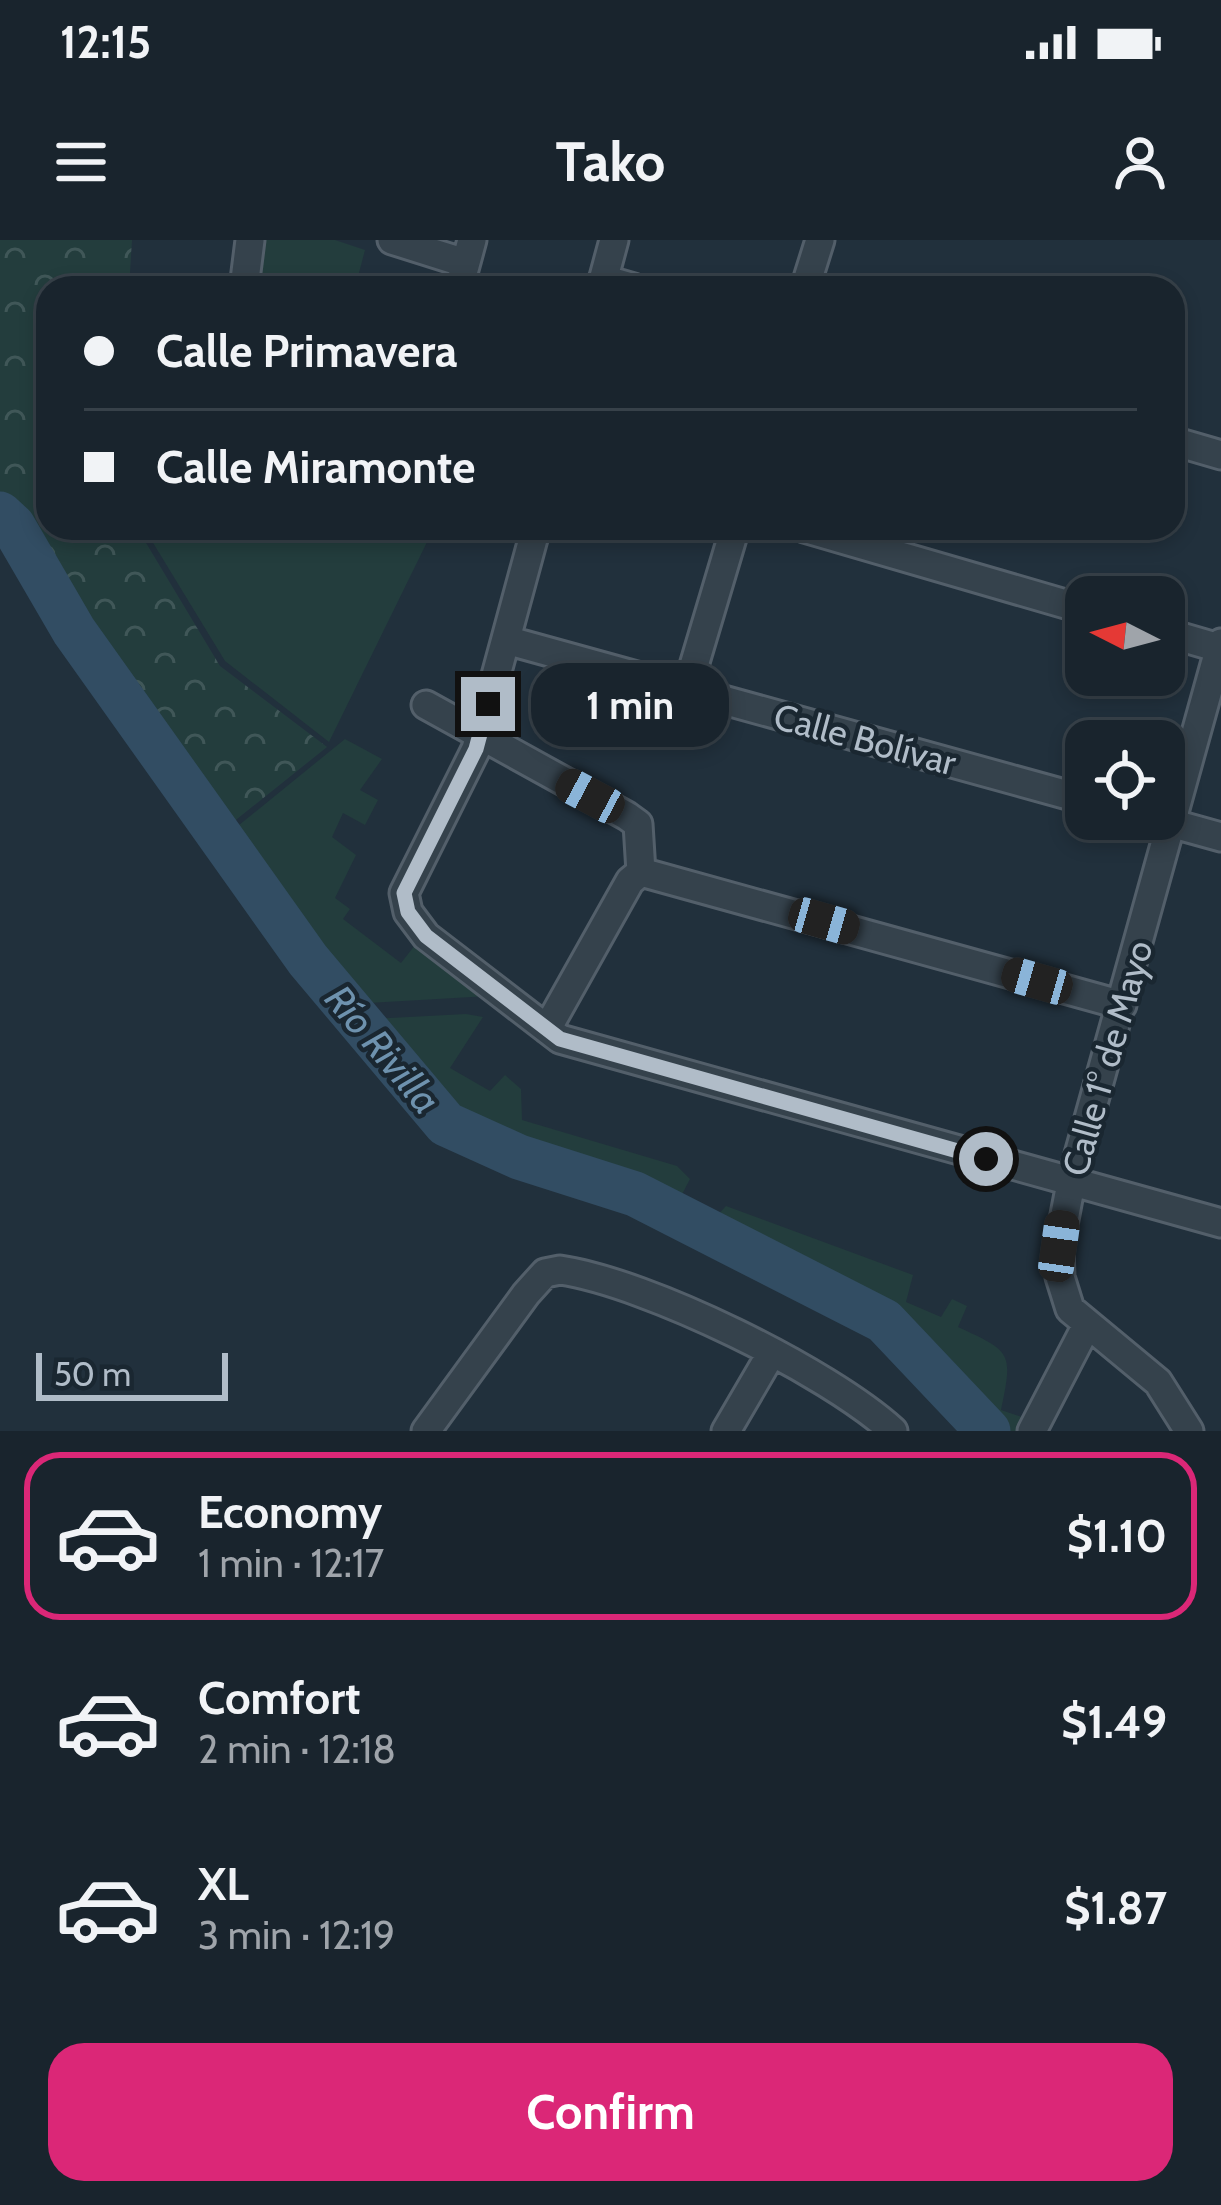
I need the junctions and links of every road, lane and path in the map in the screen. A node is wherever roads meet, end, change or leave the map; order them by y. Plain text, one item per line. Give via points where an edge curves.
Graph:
1 (250, 240) edge
2 (392, 240) edge
3 (614, 240) edge
4 (820, 240) edge
5 (465, 264) edge
6 (246, 276) edge
7 (604, 276) edge
8 (809, 276) edge
9 (1185, 444) edge
10 (1221, 455) edge
11 (533, 540) edge
12 (731, 540) edge
13 (845, 540) edge
14 (1065, 604) edge
15 (1185, 637) edge
16 (506, 640) junction
17 (1220, 646) edge
18 (687, 689) junction
19 (426, 705) dead end
20 (479, 736) junction
21 (1185, 755) edge
22 (1065, 794) edge
23 (1185, 827) edge
24 (1221, 837) edge
25 (1160, 840) edge
26 (640, 872) junction
27 (1122, 1005) junction
28 (547, 1029) junction
29 (1071, 1184) junction
30 (1219, 1216) edge
31 (1087, 1325) junction
32 (771, 1354) junction
33 (426, 1431) edge
34 (726, 1431) edge
35 (893, 1431) edge
36 (1032, 1431) edge
37 (1189, 1431) edge

1 - 6 street
2 - 5 street
3 - 7 street
4 - 8 street
9 - 10 street
11 - 16 street
12 - 18 street
13 - 14 street
15 - 17 street
16 - 18 street, Calle Bolívar
16 - 20 street
17 - 21 street, Calle 1° de Mayo
18 - 22 street, Calle Bolívar
19 - 20 street
20 - 26 street via 638,824
20 - 28 street via 410,874 408,912 426,936
23 - 24 street
25 - 27 street, Calle 1° de Mayo
26 - 27 street
26 - 28 street
27 - 29 street, Calle 1° de Mayo
28 - 29 street
29 - 30 street
29 - 31 street, Calle 1° de Mayo via 1060,1276 1070,1309
31 - 36 street
31 - 37 street, Calle 1° de Mayo via 1158,1382
32 - 33 street via 695,1313 560,1270 526,1294
32 - 34 street
32 - 35 street

